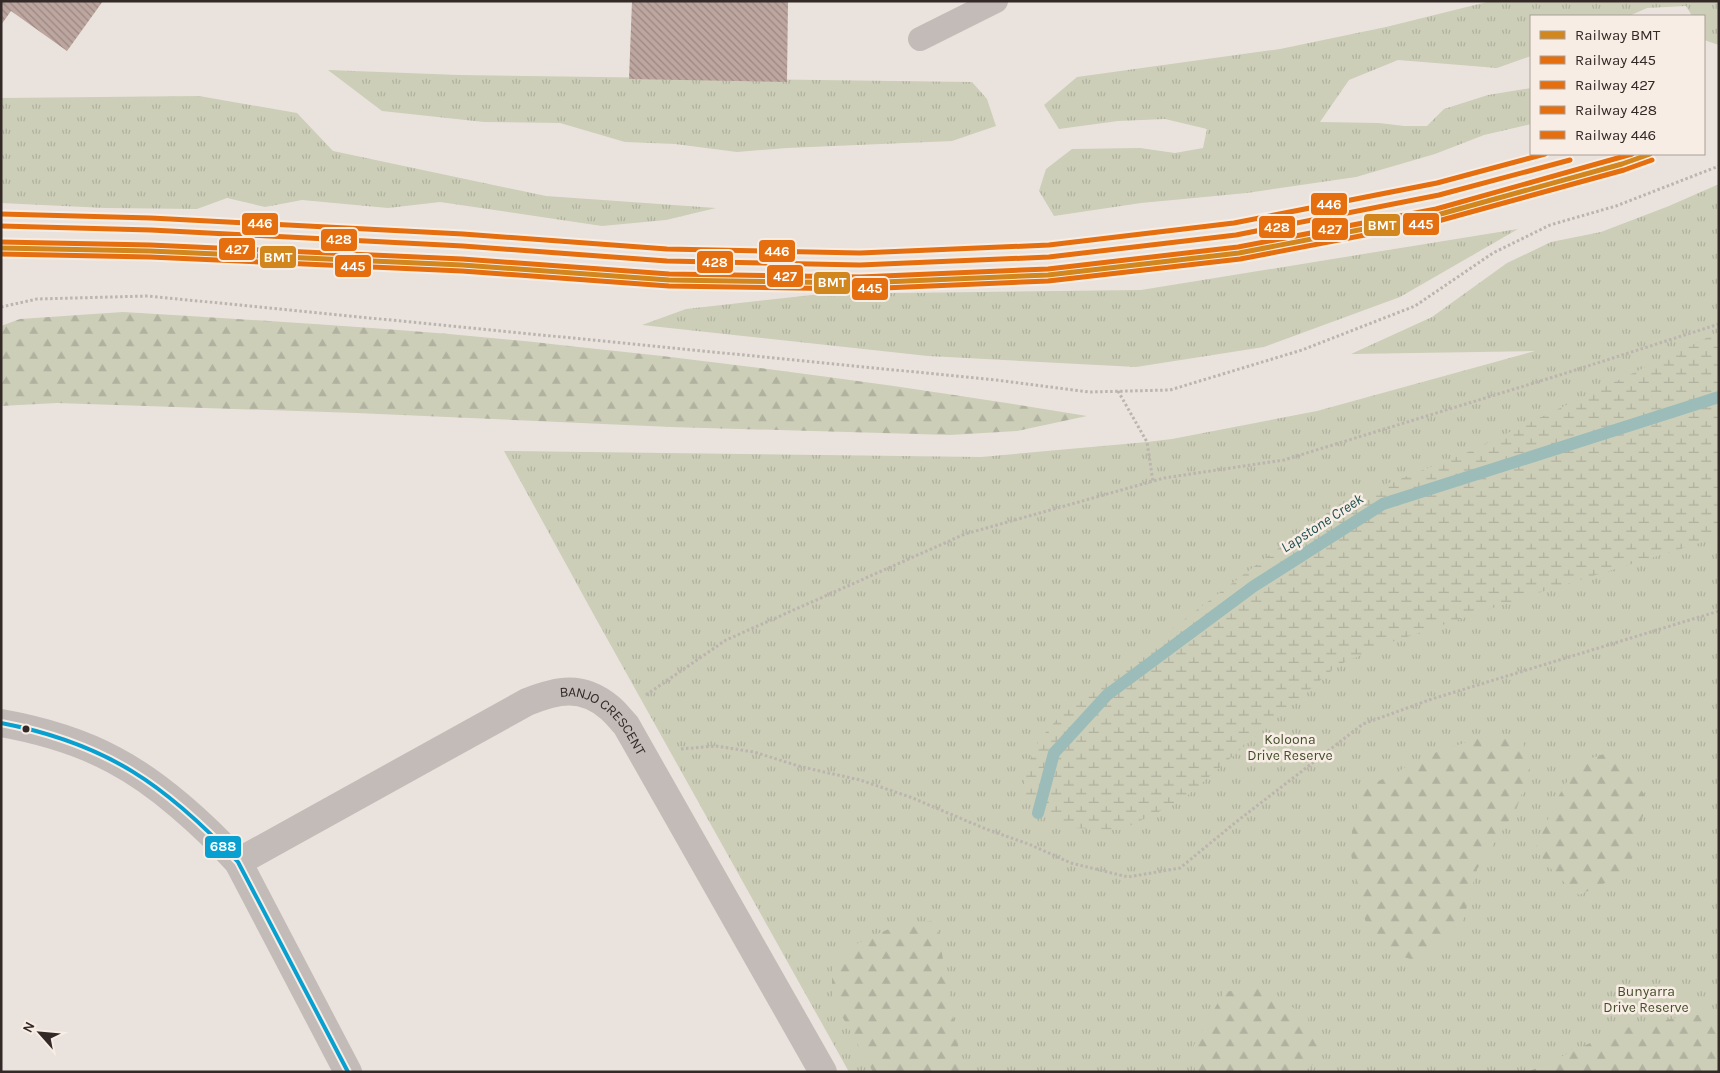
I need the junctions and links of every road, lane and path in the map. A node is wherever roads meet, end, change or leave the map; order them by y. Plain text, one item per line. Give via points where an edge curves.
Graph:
1 (996, 1) edge
2 (920, 39) dead end
3 (1719, 166) edge
4 (1, 307) edge
5 (1719, 324) edge
6 (1118, 391) junction
7 (1153, 482) junction
8 (1719, 611) edge
9 (616, 715) junction
10 (1, 723) edge
11 (643, 752) junction
12 (238, 862) junction
13 (348, 1072) edge
14 (823, 1072) edge

1 - 2 lane
3 - 6 path via 1616,206 1550,225 1493,253 1415,306 1302,350 1170,390
4 - 6 path via 37,300 148,296 1089,392
5 - 7 path via 1284,460
6 - 7 path via 1147,442
7 - 9 path via 965,534 726,640
8 - 11 path via 1432,699 1363,724 1180,868 1128,877 1071,863 860,780 754,752 716,746
9 - 11 street, BANJO CRESCENT
9 - 12 street, BANJO CRESCENT via 594,697 563,691 526,702
10 - 12 street via 74,742 114,760 185,810
11 - 14 street, BANJO CRESCENT
12 - 13 street

